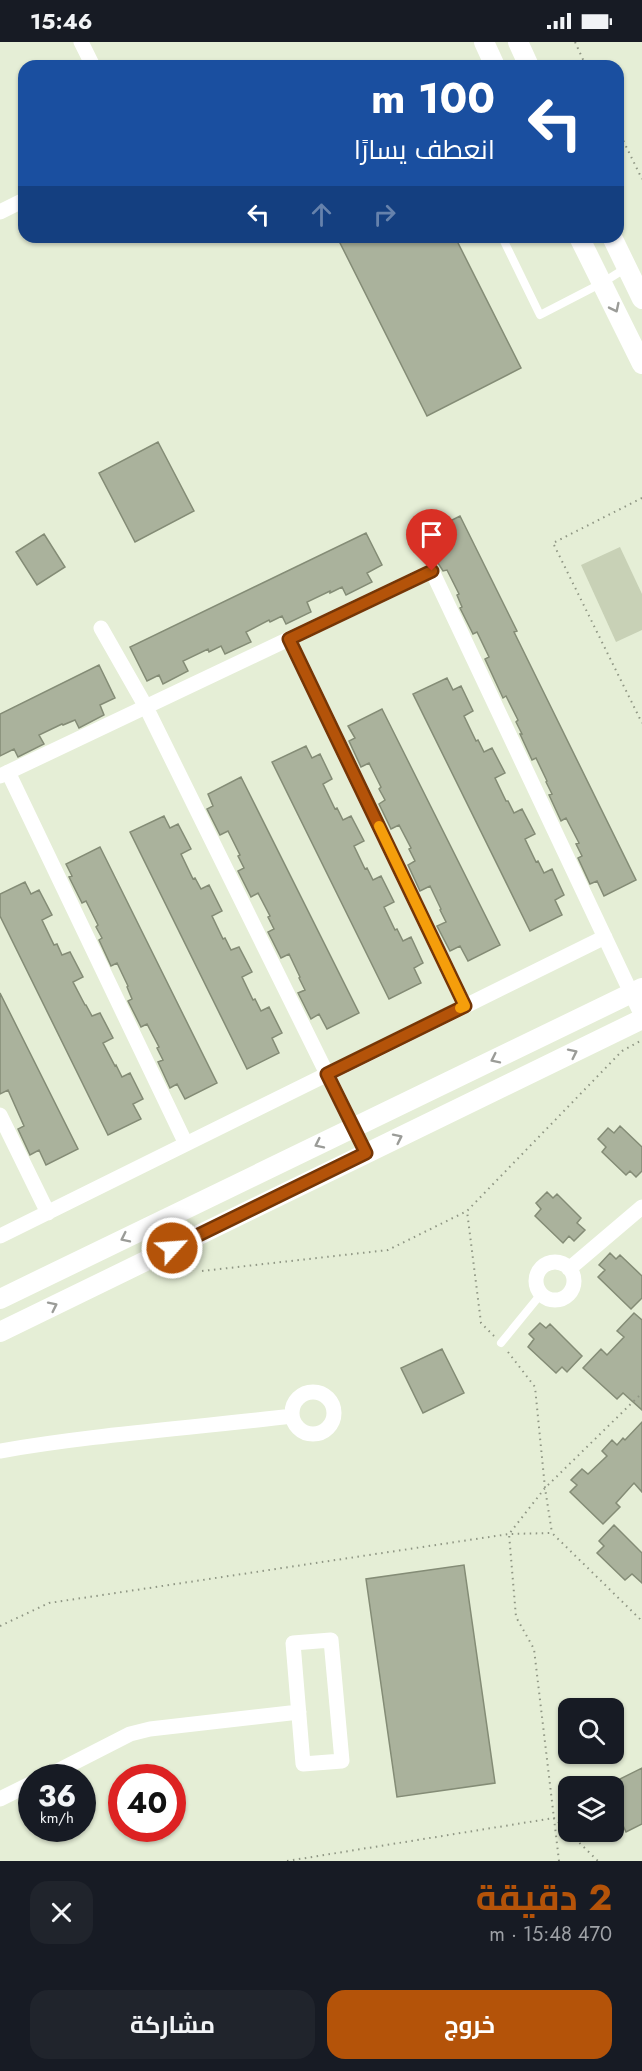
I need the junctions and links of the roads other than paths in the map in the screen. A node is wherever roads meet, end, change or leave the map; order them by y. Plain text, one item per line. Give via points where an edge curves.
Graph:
1 (81, 42) edge
2 (484, 42) edge
3 (518, 42) edge
4 (90, 60) edge
5 (492, 60) edge
6 (526, 60) edge
7 (18, 203) edge
8 (0, 212) edge
9 (505, 243) edge
10 (582, 243) edge
11 (615, 243) edge
12 (627, 267) junction
13 (602, 283) junction
14 (642, 299) edge
15 (642, 364) edge
16 (101, 628) dead end
17 (289, 639) junction
18 (146, 707) junction
19 (4, 774) edge
20 (605, 937) junction
21 (637, 991) edge
22 (465, 1006) junction
23 (642, 1018) edge
24 (327, 1074) junction
25 (0, 1115) edge
26 (354, 1128) junction
27 (186, 1144) junction
28 (366, 1153) junction
29 (642, 1207) edge
30 (48, 1213) junction
31 (0, 1236) edge
32 (569, 1269) junction
33 (541, 1294) junction
34 (0, 1299) edge
35 (0, 1332) edge
36 (501, 1343) road end
37 (292, 1416) dead end
38 (0, 1451) edge
39 (299, 1712) junction
40 (71, 1764) edge
41 (18, 1791) edge
42 (0, 1799) edge

1 - 4 street
2 - 5 street
3 - 6 street
7 - 8 street
9 - 13 lane via 540,315
10 - 13 street
11 - 12 street
12 - 13 lane
12 - 14 street
13 -> 15 street
16 - 18 street
17 - 18 street
17 - 20 street via 432,571
17 - 22 street
18 - 19 street
18 - 24 street
19 - 27 street
20 - 21 street
20 - 22 street
21 - 23 street
21 -> 26 street
22 - 24 street
28 -> 23 street
24 - 26 street
24 - 27 street
25 - 30 street
26 - 28 street
26 -> 34 street
27 - 30 street
35 -> 28 street
29 - 32 street
30 - 31 street
32 - 33 street via 574,1279 568,1294 552,1300
32 - 33 street via 560,1263 543,1266 536,1276
33 - 36 lane
37 - 38 street via 107,1435
39 - 39 street via 303,1764 342,1761 331,1640 293,1643
39 - 40 street via 150,1729 130,1734
41 - 42 street

